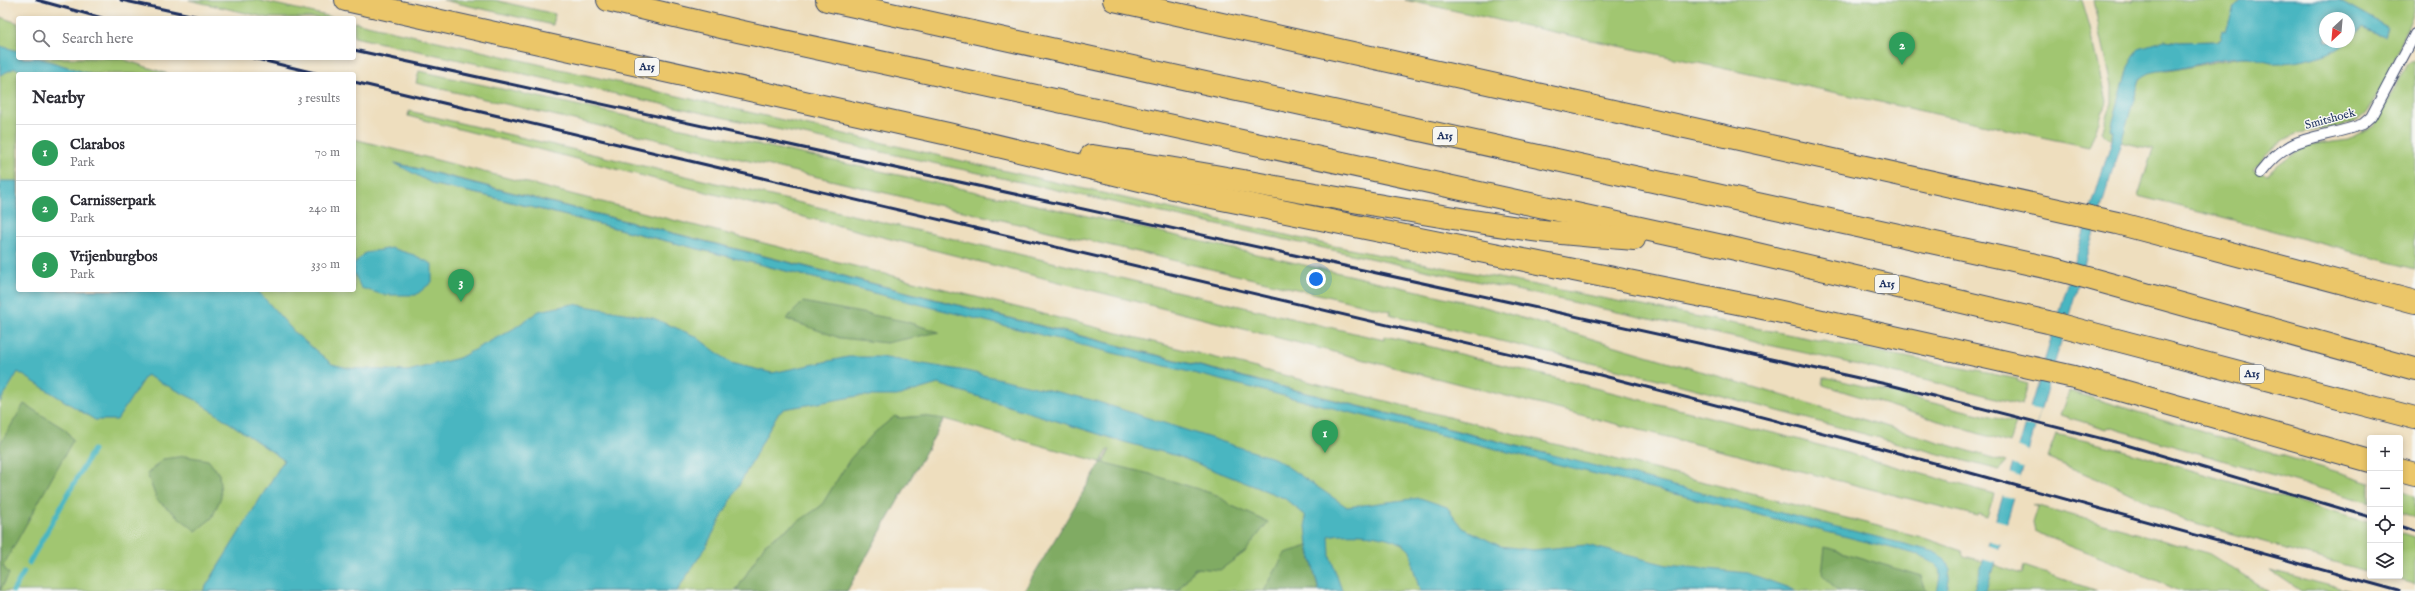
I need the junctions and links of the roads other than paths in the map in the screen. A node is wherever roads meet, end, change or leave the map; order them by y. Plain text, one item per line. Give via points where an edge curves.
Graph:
1 (346, 0) edge
2 (608, 0) edge
3 (827, 0) edge
4 (1114, 0) edge
5 (2415, 34) edge
6 (948, 134) junction
7 (2260, 173) dead end
8 (1727, 247) junction
9 (2415, 302) edge
10 (2415, 368) edge
11 (2415, 418) edge
12 (2367, 460) edge
13 (2403, 471) edge
14 (2415, 474) edge

1 - 6 highway, A15
2 - 8 highway, A15 via 738,31
3 - 10 highway, A15 via 2102,280
4 - 9 highway via 2080,214
5 - 7 lane, Smitshoek via 2371,117 2363,124 2294,141 2271,158
6 - 8 highway, A15 via 1183,169 1408,211 1527,229
6 - 12 highway, A15 via 1207,196 1776,311 2074,377
8 - 11 highway, A15 via 2090,332
13 - 14 highway

